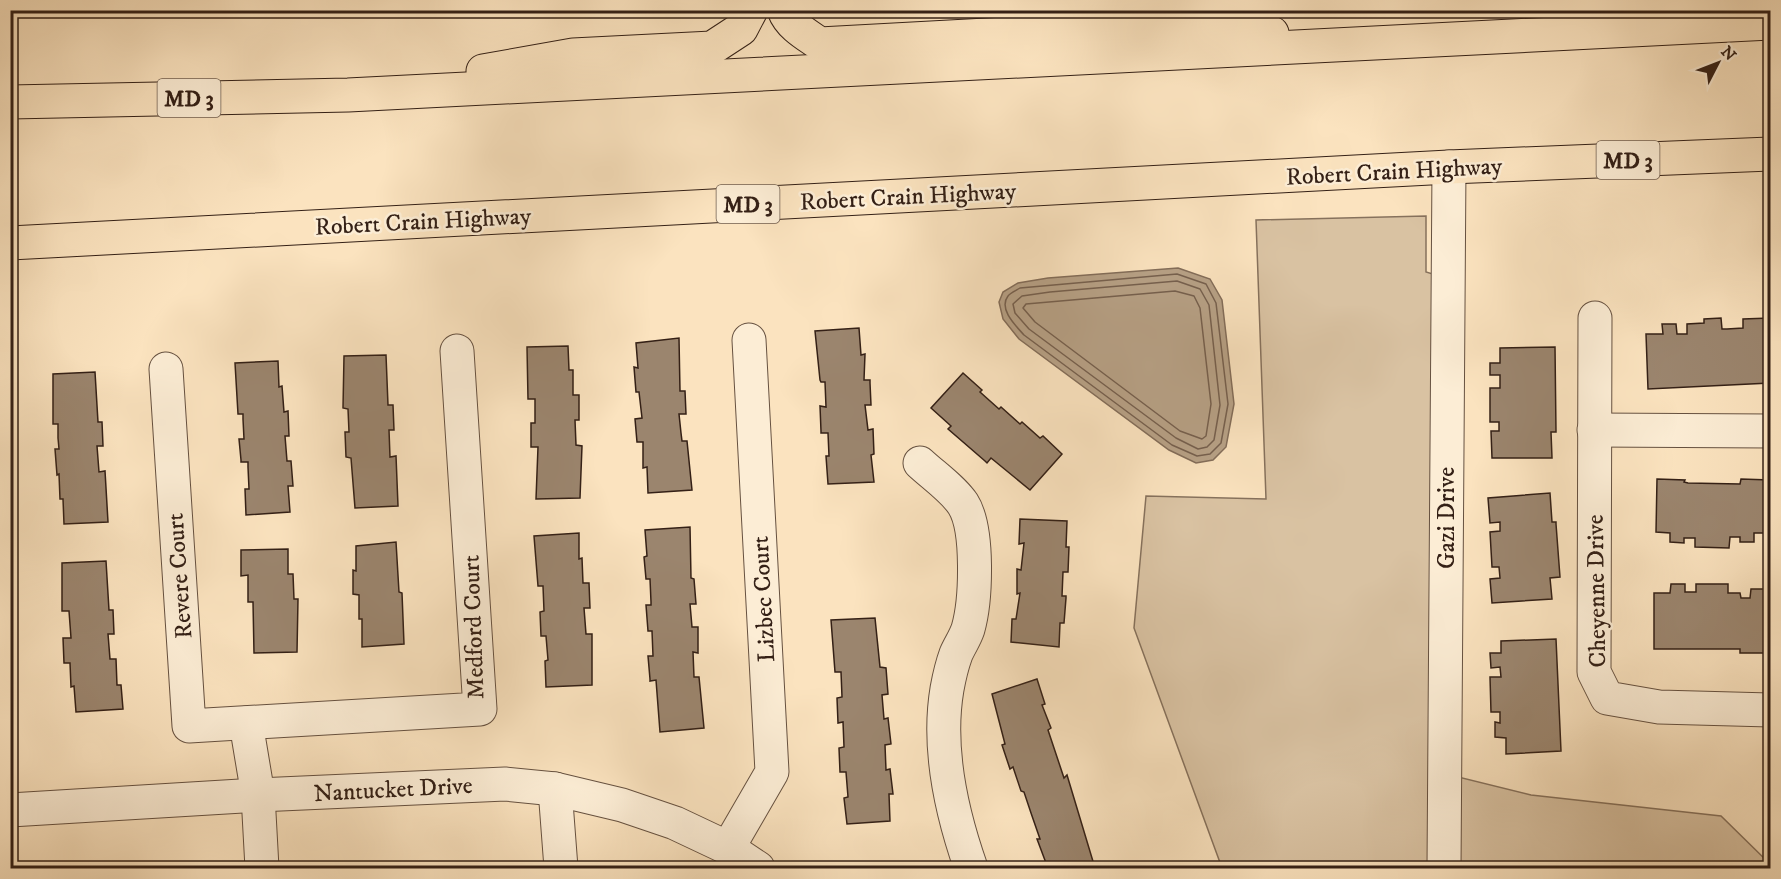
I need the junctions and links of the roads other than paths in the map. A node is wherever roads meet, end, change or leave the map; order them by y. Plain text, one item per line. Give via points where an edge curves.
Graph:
1 (751, 10) edge
2 (784, 10) edge
3 (1757, 10) edge
4 (1770, 23) edge
5 (1659, 28) junction
6 (1372, 44) junction
7 (348, 95) junction
8 (10, 102) edge
9 (1770, 154) edge
10 (1449, 167) junction
11 (10, 243) edge
12 (1595, 318) dead end
13 (749, 340) dead end
14 (457, 351) dead end
15 (166, 369) dead end
16 (1594, 430) junction
17 (1770, 431) edge
18 (920, 463) dead end
19 (1770, 710) edge
20 (246, 723) junction
21 (555, 789) junction
22 (258, 795) junction
23 (10, 810) edge
24 (728, 848) junction
25 (262, 868) edge
26 (561, 868) edge
27 (758, 868) edge
28 (971, 868) edge
29 (1444, 868) edge

1 - 7 highway via 741,29 712,48 573,55
2 - 6 highway via 801,32 820,44 1187,24
3 - 5 street
4 - 5 highway, MD 3
5 - 6 highway, MD 3
6 - 7 highway, MD 3
7 - 8 highway, MD 3
9 - 10 highway, Robert Crain Highway / MD 3
10 - 11 highway, Robert Crain Highway / MD 3
10 - 29 street, Gazi Drive
12 - 16 street, Cheyenne Drive
13 - 24 street, Lizbec Court via 772,772
14 - 20 street, Medford Court via 480,709
15 - 20 street, Revere Court via 189,726
16 - 17 street
16 - 19 street, Cheyenne Drive via 1594,672 1607,698 1659,707
18 - 28 street via 961,502 973,535 973,609 947,690 945,734 949,790
20 - 22 street
21 - 22 street, Nantucket Drive via 505,783
21 - 24 street, Nantucket Drive via 675,823
21 - 26 street
22 - 23 street, Nantucket Drive
22 - 25 street
24 - 27 street, Nantucket Drive

